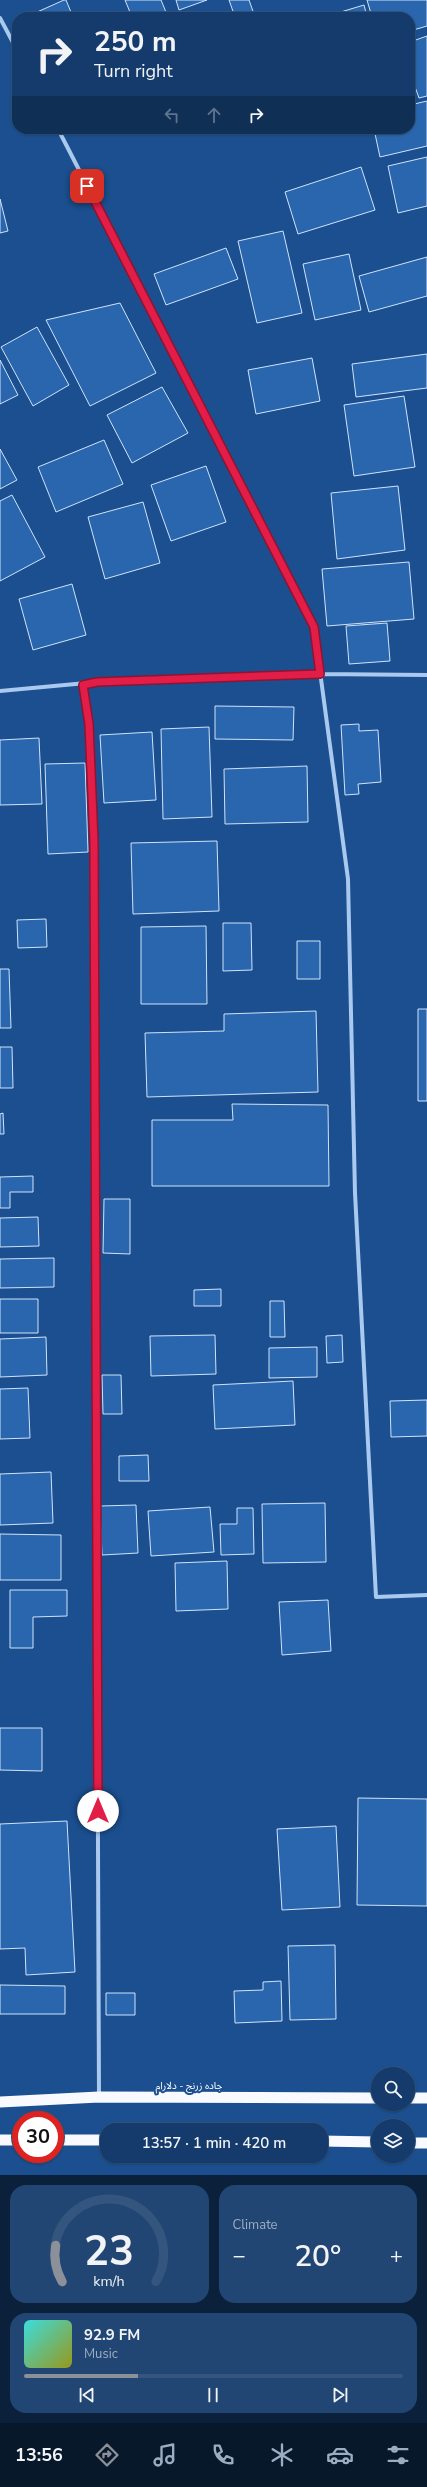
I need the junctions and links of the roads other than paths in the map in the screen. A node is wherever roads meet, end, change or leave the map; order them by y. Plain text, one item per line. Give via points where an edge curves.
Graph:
1 (0, 18) edge
2 (12, 41) edge
3 (61, 134) edge
4 (320, 674) junction
5 (427, 675) edge
6 (83, 685) junction
7 (0, 691) edge
8 (427, 1595) edge
9 (99, 2097) junction
10 (371, 2098) edge
11 (415, 2098) edge
12 (427, 2098) edge
13 (0, 2102) edge
14 (0, 2140) edge
15 (12, 2140) edge
16 (64, 2140) edge
17 (100, 2140) edge
18 (328, 2141) edge
19 (371, 2142) edge
20 (415, 2142) edge
21 (427, 2143) edge

1 - 2 street
3 - 4 street via 314,627
4 - 5 street
4 - 6 street via 97,682
4 - 8 street via 348,879 355,1192 376,1597
6 - 7 street
6 - 9 street via 89,724 94,842
9 - 10 highway, جاده زرنج - دلارام
9 - 13 highway, جاده زرنج - دلارام
11 - 12 highway
14 - 15 highway
16 - 17 highway
18 - 19 highway
20 - 21 highway

